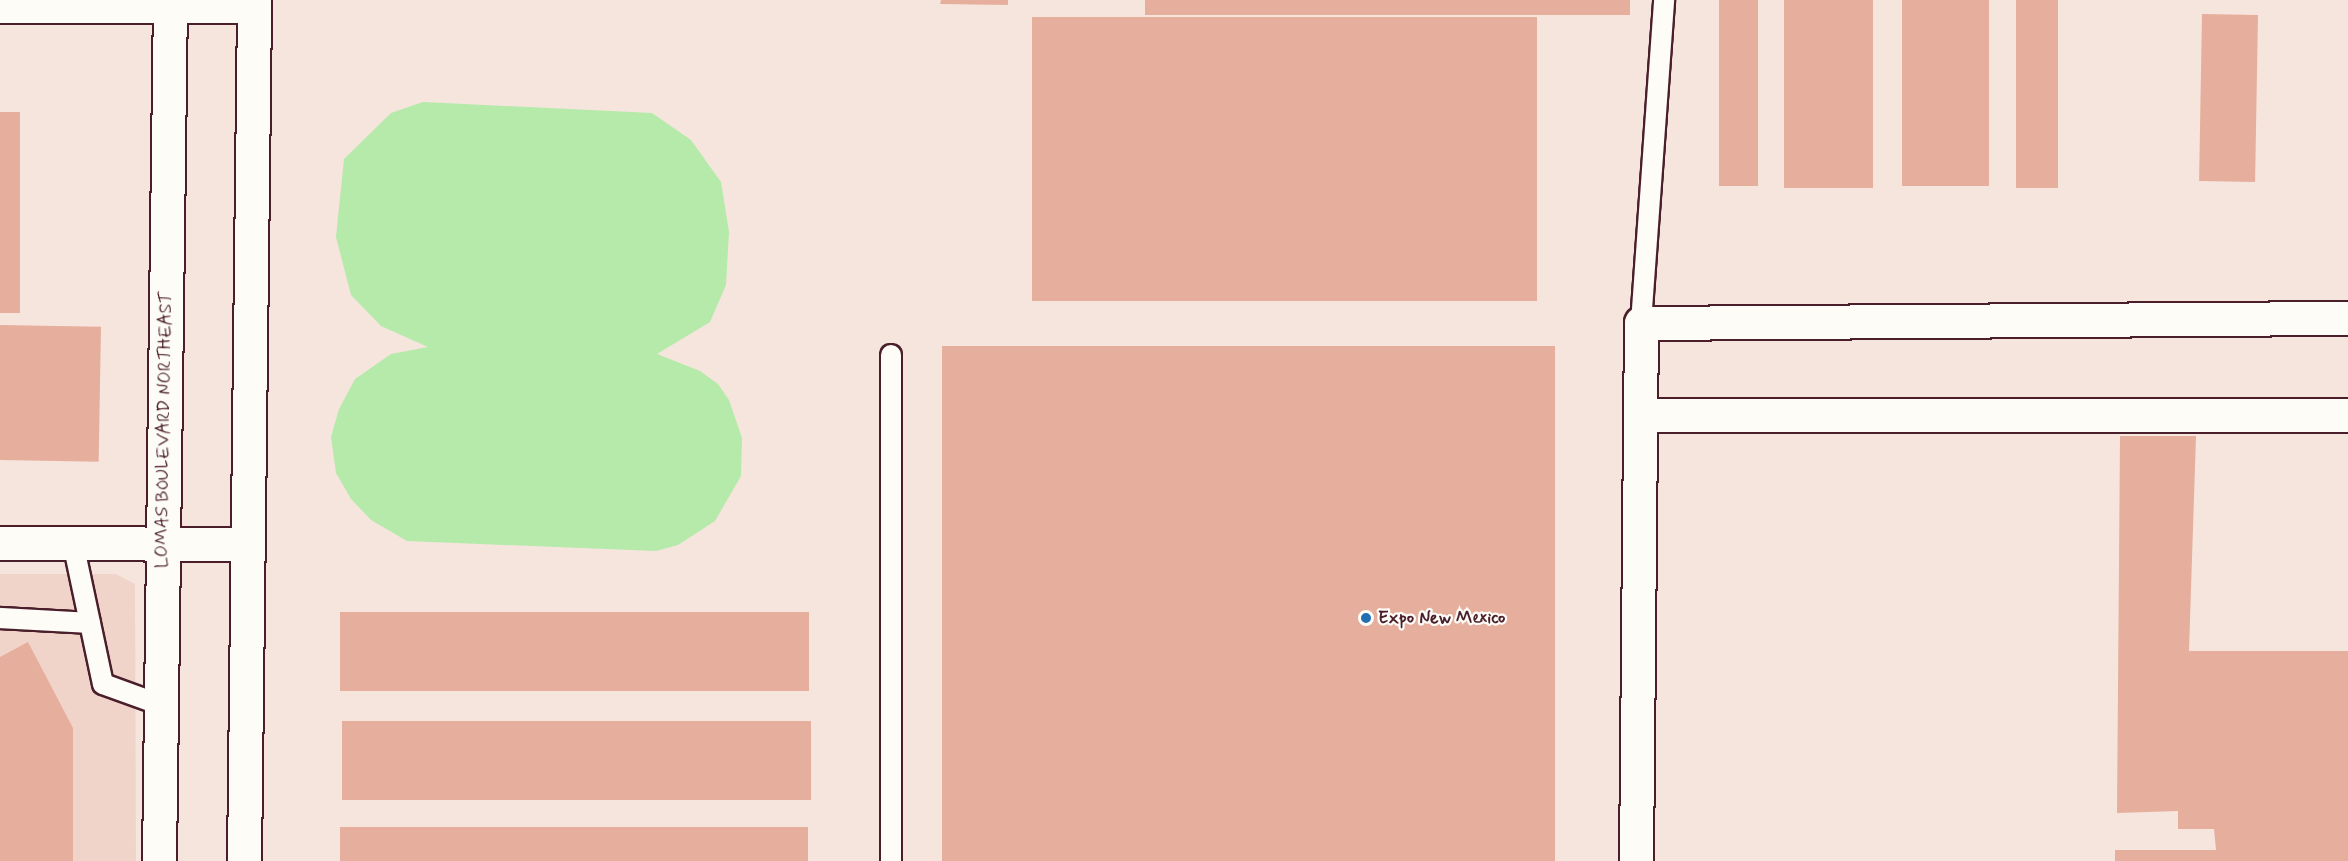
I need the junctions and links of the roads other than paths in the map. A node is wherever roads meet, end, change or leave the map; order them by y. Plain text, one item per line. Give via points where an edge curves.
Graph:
1 (1664, 0) edge
2 (170, 3) edge
3 (254, 3) edge
4 (0, 6) edge
5 (2348, 318) edge
6 (1641, 323) junction
7 (891, 355) dead end
8 (1640, 415) junction
9 (2348, 415) edge
10 (0, 543) edge
11 (73, 543) junction
12 (163, 543) junction
13 (248, 544) junction
14 (0, 618) edge
15 (90, 623) junction
16 (161, 705) junction
17 (159, 861) edge
18 (244, 861) edge
19 (891, 861) edge
20 (1636, 861) edge

1 - 6 lane
2 - 3 street
2 - 4 street
2 - 12 street, LOMAS BOULEVARD NORTHEAST
3 - 13 street
5 - 6 street
6 - 8 street
7 - 19 lane
8 - 9 street
8 - 20 street
10 - 11 street
11 - 12 street
11 - 15 lane
12 - 13 street
12 - 16 street, LOMAS BOULEVARD NORTHEAST
13 - 18 street
14 - 15 lane
15 - 16 lane via 104,684
16 - 17 street, LOMAS BOULEVARD NORTHEAST

